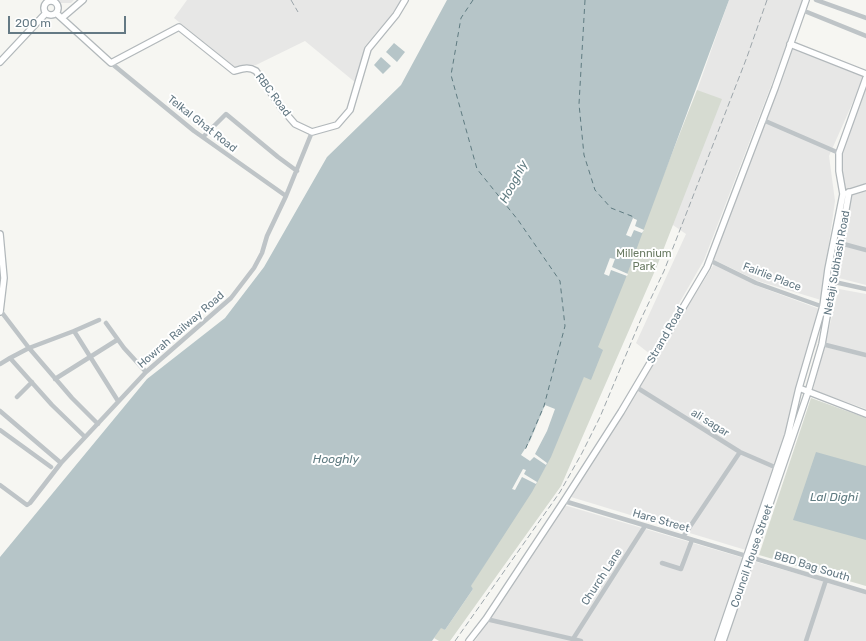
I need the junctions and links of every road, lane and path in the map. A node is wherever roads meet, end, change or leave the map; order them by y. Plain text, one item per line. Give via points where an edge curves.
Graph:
1 (83, 0) edge
2 (405, 0) edge
3 (806, 0) edge
4 (816, 0) edge
5 (48, 1) edge
6 (802, 10) junction
7 (46, 13) junction
8 (56, 13) junction
9 (62, 18) junction
10 (866, 18) edge
11 (866, 36) edge
12 (790, 44) junction
13 (1, 59) edge
14 (106, 59) junction
15 (866, 74) edge
16 (866, 78) edge
17 (763, 120) junction
18 (312, 132) junction
19 (203, 137) junction
20 (839, 153) junction
21 (297, 171) junction
22 (866, 187) edge
23 (846, 193) junction
24 (286, 196) junction
25 (0, 234) edge
26 (840, 243) junction
27 (866, 250) edge
28 (709, 260) junction
29 (829, 281) junction
30 (866, 289) edge
31 (823, 306) junction
32 (829, 309) junction
33 (0, 310) edge
34 (99, 320) dead end
35 (106, 323) dead end
36 (74, 331) junction
37 (118, 340) junction
38 (822, 344) junction
39 (29, 348) junction
40 (866, 355) edge
41 (89, 357) junction
42 (10, 358) junction
43 (0, 364) edge
44 (146, 372) junction
45 (56, 379) junction
46 (32, 382) junction
47 (636, 387) junction
48 (799, 388) junction
49 (808, 392) junction
50 (17, 398) dead end
51 (118, 401) junction
52 (0, 411) edge
53 (866, 414) edge
54 (98, 424) junction
55 (0, 430) edge
56 (85, 437) junction
57 (740, 452) junction
58 (62, 463) junction
59 (51, 467) dead end
60 (779, 469) junction
61 (0, 485) edge
62 (564, 501) junction
63 (645, 526) junction
64 (684, 537) junction
65 (692, 540) junction
66 (750, 557) junction
67 (662, 564) dead end
68 (826, 580) junction
69 (866, 592) edge
70 (486, 620) junction
71 (573, 638) junction
72 (469, 641) edge
73 (581, 641) edge
74 (718, 641) edge
75 (723, 641) edge
76 (806, 641) edge

1 - 9 main road
2 - 18 main road via 368,49 350,110 337,125
3 - 6 main road, Strand Road
4 - 10 street
5 - 7 main road via 44,7
5 - 8 main road via 57,4
6 - 11 street
6 - 12 main road, Strand Road
7 - 8 main road
7 - 13 main road
8 - 9 main road
9 - 14 main road
12 - 15 main road
12 - 17 main road, Strand Road
14 - 18 main road, RBC Road via 179,27 234,71 246,68 256,71 295,124
14 - 19 street, Telkal Ghat Road
16 - 20 main road
17 - 20 street
17 - 28 main road, Strand Road
18 - 21 street, Howrah Railway Road
19 - 21 street via 226,114
19 - 24 street, Telkal Ghat Road
20 - 23 main road via 841,185
21 - 24 street, Howrah Railway Road
22 - 23 main road
23 - 26 main road, Netaji Subhash Road
23 - 29 main road, Netaji Subhash Road
24 - 44 street, Howrah Railway Road via 254,268 231,298
25 - 33 main road via 4,262
26 - 27 street
26 - 29 main road, Netaji Subhash Road
28 - 31 street, Fairlie Place via 756,283
28 - 47 main road, Strand Road
29 - 30 street
29 - 31 main road
29 - 32 main road, Netaji Subhash Road
31 - 32 street, Fairlie Place
31 - 48 main road
32 - 38 main road, Netaji Subhash Road
33 - 39 street
34 - 36 street
35 - 37 street
36 - 39 street
36 - 41 street
37 - 41 street
37 - 44 street
38 - 40 street
38 - 49 main road, Netaji Subhash Road
39 - 42 street
39 - 45 street
41 - 45 street
41 - 51 street
42 - 43 street
42 - 46 street
44 - 51 street, Howrah Railway Road
45 - 54 street
46 - 50 street
46 - 56 street
47 - 57 street, ali sagar
47 - 62 main road, Strand Road
48 - 49 main road
48 - 60 main road
49 - 53 main road
49 - 60 main road, Netaji Subhash Road
51 - 54 street, Howrah Railway Road
52 - 58 street
54 - 56 street, Howrah Railway Road
55 - 59 street
56 - 58 street, Howrah Railway Road
57 - 60 street, ali sagar
57 - 64 street
58 - 61 street, Howrah Railway Road via 27,505
60 - 66 main road, Council House Street
62 - 63 street, Hare Street
62 - 70 main road, Strand Road
63 - 64 street, Hare Street
63 - 71 street, Church Lane
64 - 65 street, Hare Street
65 - 66 street, Hare Street
65 - 67 street via 682,569
66 - 68 street, BBD Bag South
66 - 74 main road, Council House Street
66 - 75 main road, Council House Street
68 - 69 street, BBD Bag South
68 - 76 street
70 - 71 street
70 - 72 main road, Strand Road
71 - 73 street

